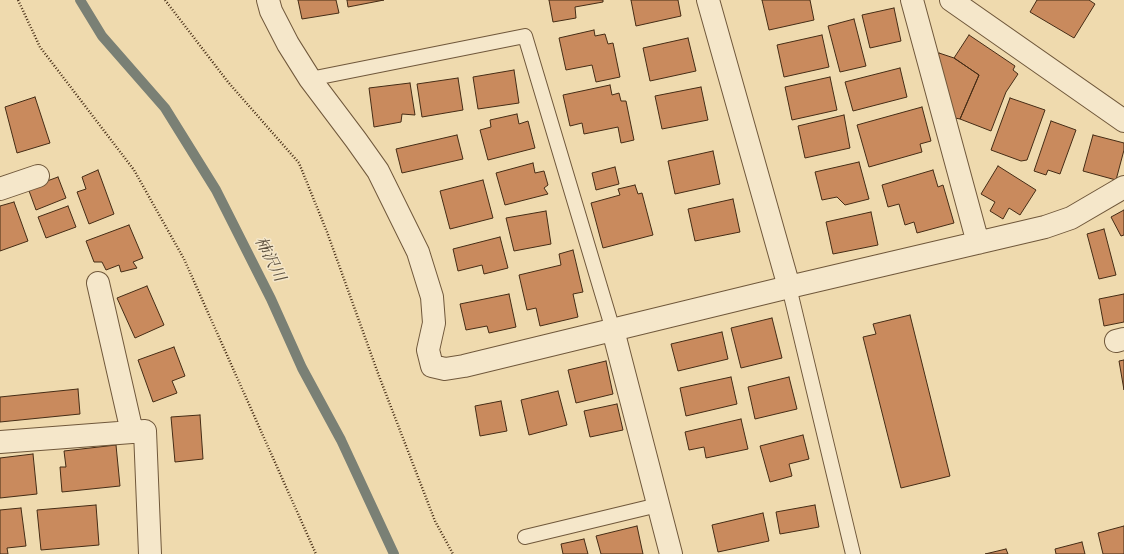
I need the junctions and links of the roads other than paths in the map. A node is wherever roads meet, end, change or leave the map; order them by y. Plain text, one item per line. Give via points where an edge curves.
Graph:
1 (268, 0) edge
2 (708, 0) edge
3 (912, 0) edge
4 (950, 0) edge
5 (310, 79) junction
6 (1124, 121) edge
7 (38, 176) dead end
8 (1124, 187) edge
9 (0, 189) edge
10 (978, 243) junction
11 (98, 283) dead end
12 (789, 287) junction
13 (613, 330) junction
14 (132, 432) junction
15 (0, 442) edge
16 (658, 505) junction
17 (525, 537) dead end
18 (150, 554) edge
19 (671, 554) edge
20 (853, 554) edge

1 - 5 street via 288,44
2 - 12 street
3 - 10 street
4 - 6 street
5 - 13 street via 378,171 418,252 432,297 434,323 428,350 432,366 445,369 464,366
5 - 13 lane via 525,36
7 - 9 street
8 - 10 street via 1071,218
10 - 12 street
11 - 14 street
12 - 13 street
12 - 20 lane
13 - 16 street
14 - 15 street
14 - 18 street via 145,431
16 - 17 lane
16 - 19 street

